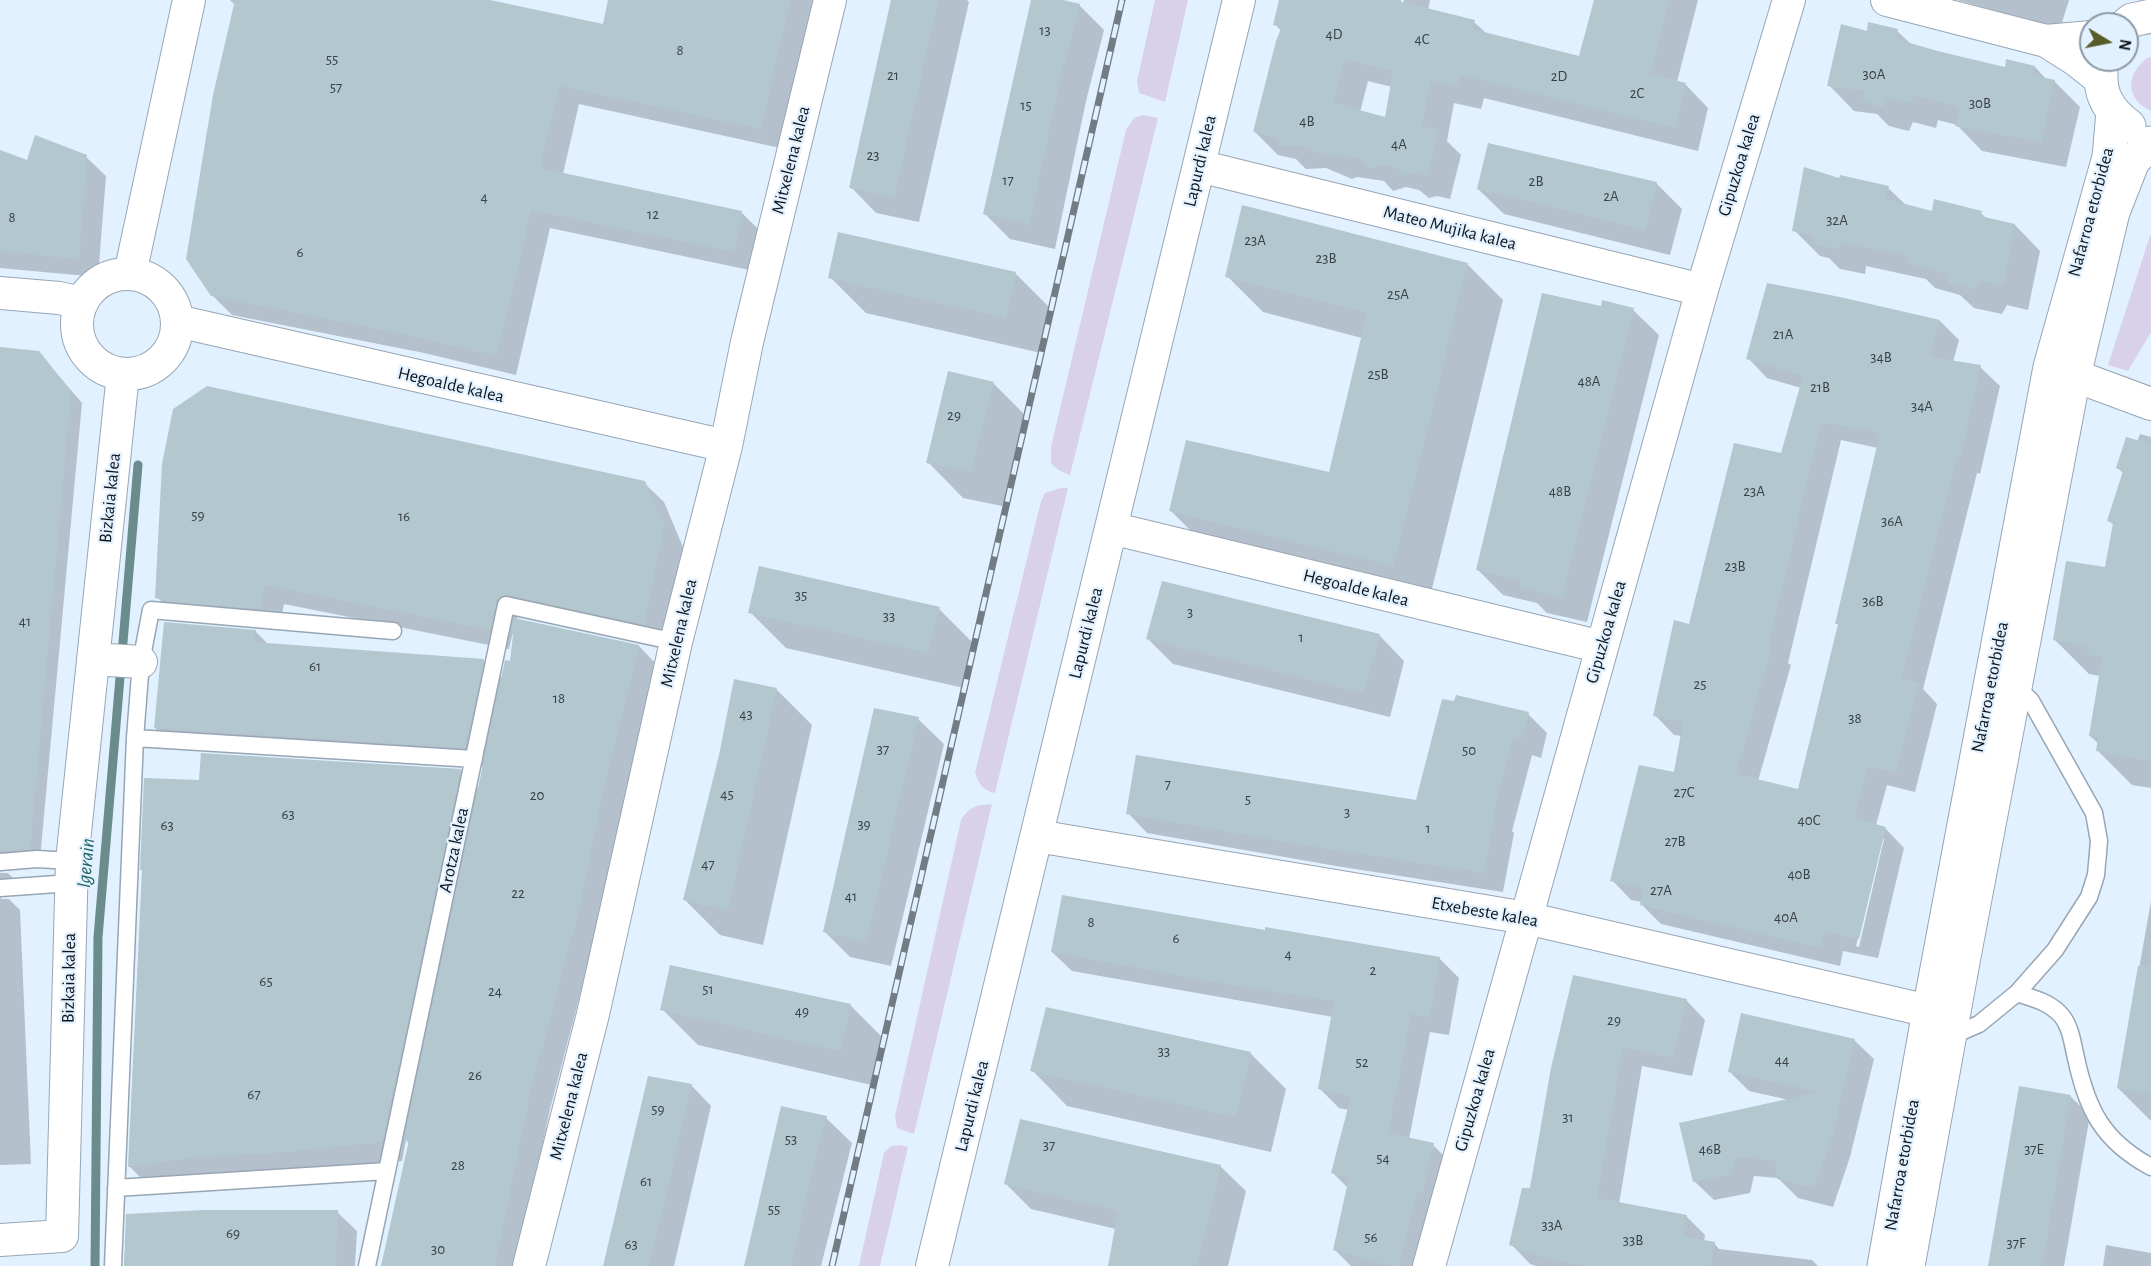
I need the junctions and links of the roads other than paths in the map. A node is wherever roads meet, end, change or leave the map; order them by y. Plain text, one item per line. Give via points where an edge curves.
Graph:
1 (189, 0) edge
2 (830, 0) edge
3 (1239, 0) edge
4 (1789, 0) edge
5 (1887, 0) edge
6 (2079, 39) edge
7 (2046, 41) junction
8 (2079, 61) edge
9 (2101, 72) edge
10 (2113, 112) junction
11 (2151, 133) edge
12 (2151, 143) edge
13 (1199, 166) junction
14 (130, 274) junction
15 (1701, 290) junction
16 (0, 293) edge
17 (82, 303) junction
18 (177, 321) junction
19 (2062, 372) junction
20 (123, 374) junction
21 (2151, 404) edge
22 (726, 446) junction
23 (1111, 528) junction
24 (393, 631) dead end
25 (676, 642) junction
26 (1602, 647) junction
27 (93, 658) junction
28 (141, 662) junction
29 (2004, 681) junction
30 (135, 738) junction
31 (474, 759) junction
32 (1037, 836) junction
33 (0, 862) edge
34 (71, 872) junction
35 (0, 888) edge
36 (1526, 918) junction
37 (2017, 993) junction
38 (1934, 1028) junction
39 (2151, 1167) edge
40 (387, 1171) junction
41 (116, 1188) junction
42 (0, 1239) edge
43 (113, 1266) edge
44 (367, 1266) edge
45 (528, 1266) edge
46 (932, 1266) edge
47 (1428, 1266) edge
48 (1884, 1266) edge
49 (1908, 1266) edge

1 - 14 street
2 - 22 street, Mitxelena kalea via 747,342
3 - 13 street, Lapurdi kalea
4 - 15 street, Gipuzkoa kalea
5 - 7 street
6 - 7 street
7 - 8 street
9 - 10 highway via 2104,97
10 - 11 highway via 2127,125
10 - 19 highway, Nafarroa etorbidea via 2109,157
12 - 19 highway, Nafarroa etorbidea via 2133,161 2113,212
13 - 15 street, Mateo Mujika kalea
13 - 23 street, Lapurdi kalea
14 - 17 street via 100,283
14 - 18 street via 150,280 164,290 174,306
15 - 26 street, Gipuzkoa kalea
16 - 17 street
17 - 20 street via 78,332 83,347 106,370
18 - 20 street via 175,339 162,360 139,373
18 - 22 street, Hegoalde kalea
19 - 21 street
19 - 29 highway, Nafarroa etorbidea
20 - 27 street, Bizkaia kalea
22 - 25 street, Mitxelena kalea
23 - 26 street, Hegoalde kalea
23 - 32 street, Lapurdi kalea
24 - 28 lane via 151,610
25 - 31 lane, Arotza kalea via 506,605
25 - 45 street, Mitxelena kalea via 593,1014
26 - 36 street, Gipuzkoa kalea
27 - 28 street
27 - 34 street, Bizkaia kalea
28 - 30 lane
29 - 37 lane via 2031,701 2094,813 2099,841 2096,875 2089,897 2055,950
29 - 38 highway, Nafarroa etorbidea
30 - 31 lane
30 - 41 lane
31 - 40 lane, Arotza kalea
32 - 36 street, Etxebeste kalea
32 - 46 street, Lapurdi kalea
33 - 34 lane via 37,859
34 - 35 lane
34 - 42 street, Bizkaia kalea via 62,1236
36 - 38 street, Etxebeste kalea
36 - 47 street, Gipuzkoa kalea
37 - 38 lane via 1979,1024
37 - 39 lane via 2042,1001 2059,1013 2070,1028 2083,1090 2092,1111 2113,1139
38 - 48 highway, Nafarroa etorbidea
38 - 49 highway, Nafarroa etorbidea
40 - 41 lane
40 - 44 lane, Arotza kalea
41 - 43 lane

